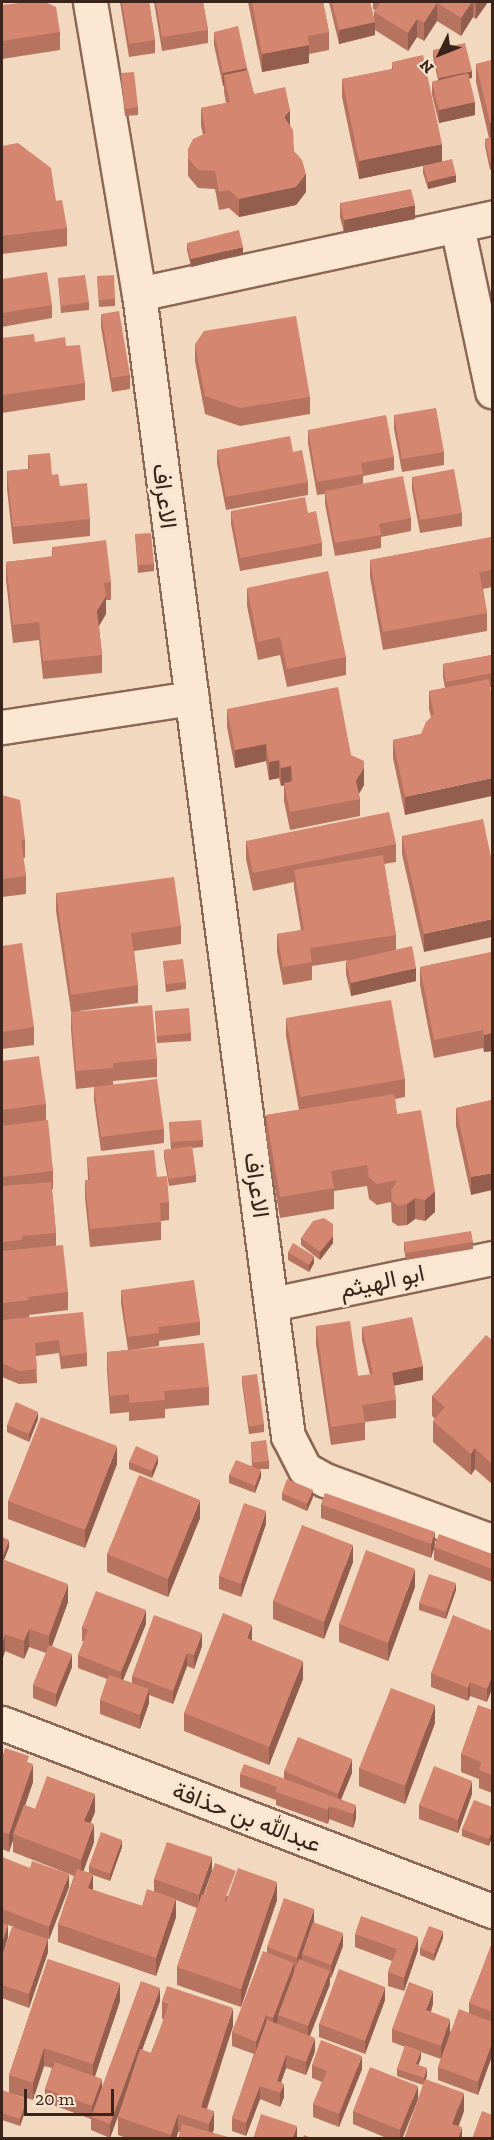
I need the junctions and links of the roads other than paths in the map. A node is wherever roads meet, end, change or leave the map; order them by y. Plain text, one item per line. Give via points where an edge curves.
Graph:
1 (90, 2) edge
2 (492, 218) edge
3 (457, 226) junction
4 (139, 294) junction
5 (492, 391) edge
6 (192, 698) junction
7 (2, 727) edge
8 (492, 1258) edge
9 (272, 1304) junction
10 (492, 1541) edge
11 (2, 1724) edge
12 (492, 1911) edge

1 - 4 street, الاعراف
2 - 3 street
3 - 4 street
3 - 5 street
4 - 6 street, الاعراف
6 - 7 street
6 - 9 street, الاعراف
8 - 9 street, ابو الهيثم
9 - 10 street, الاعراف via 288,1436 305,1469 325,1480
11 - 12 street, عبدالله بن حذافة

